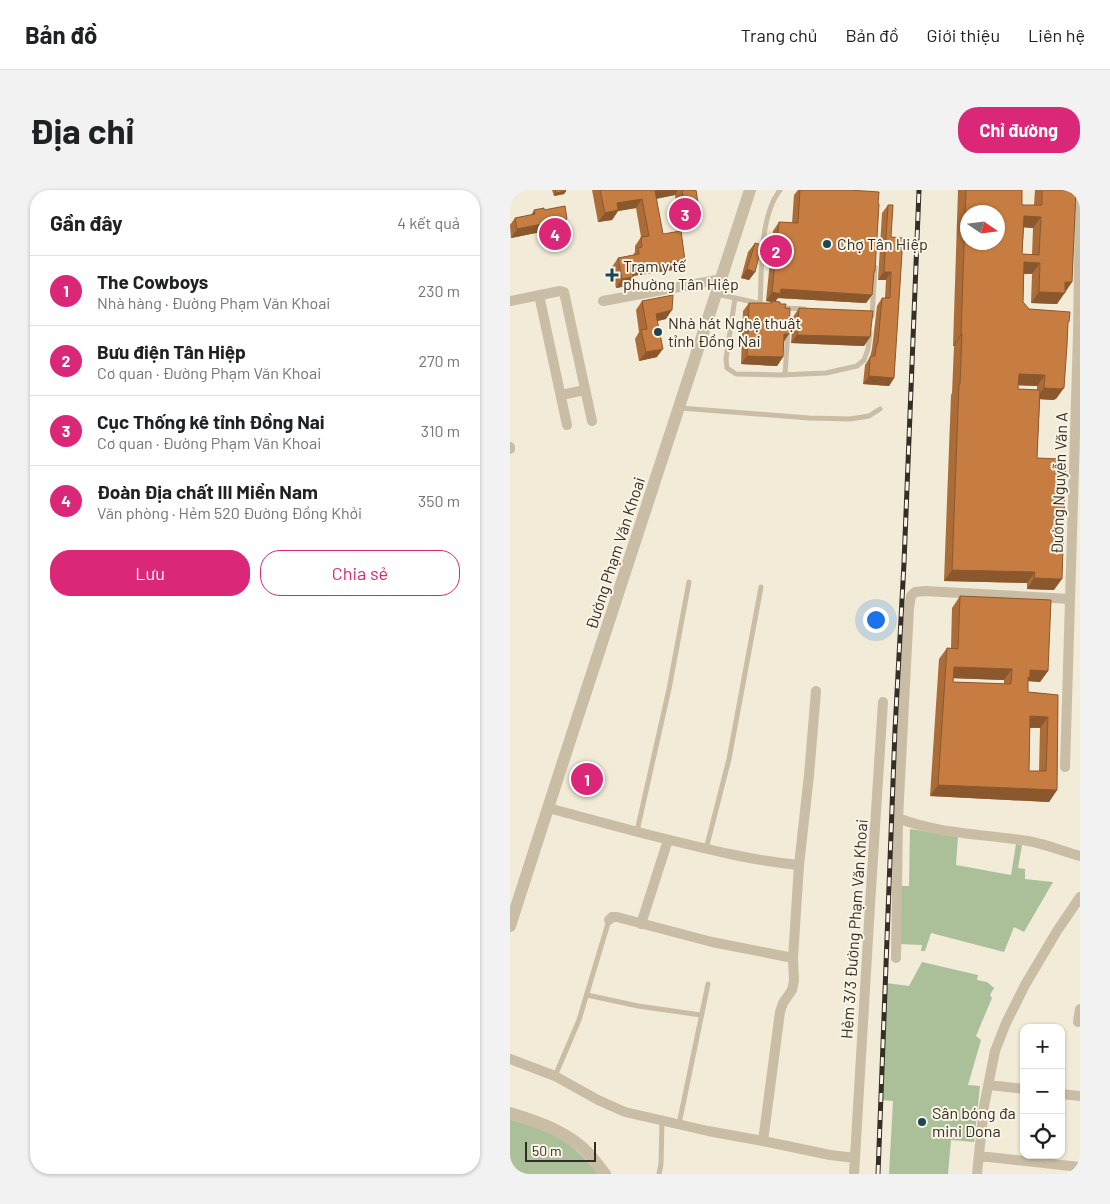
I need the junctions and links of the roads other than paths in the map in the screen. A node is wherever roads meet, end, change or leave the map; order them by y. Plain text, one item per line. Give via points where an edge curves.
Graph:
1 (750, 190) edge
2 (780, 190) edge
3 (1080, 200) edge
4 (875, 265) edge
5 (722, 279) junction
6 (717, 294) junction
7 (539, 295) junction
8 (735, 298) junction
9 (510, 301) edge
10 (603, 301) dead end
11 (760, 304) junction
12 (768, 305) edge
13 (777, 307) edge
14 (789, 309) junction
15 (814, 310) edge
16 (863, 313) edge
17 (872, 314) junction
18 (785, 375) junction
19 (585, 390) junction
20 (561, 395) junction
21 (679, 408) junction
22 (880, 410) dead end
23 (592, 421) dead end
24 (567, 425) dead end
25 (689, 582) dead end
26 (761, 587) dead end
27 (1070, 600) junction
28 (1069, 625) junction
29 (1080, 625) edge
30 (816, 691) dead end
31 (883, 702) dead end
32 (1064, 766) dead end
33 (548, 808) junction
34 (898, 818) junction
35 (636, 832) junction
36 (668, 840) junction
37 (706, 849) junction
38 (1080, 856) edge
39 (799, 864) junction
40 (1080, 897) edge
41 (609, 920) joint
42 (641, 924) junction
43 (510, 926) edge
44 (793, 958) junction
45 (896, 958) dead end
46 (708, 984) dead end
47 (587, 995) junction
48 (1080, 1009) edge
49 (702, 1015) junction
50 (1078, 1022) dead end
51 (510, 1059) edge
52 (555, 1076) junction
53 (988, 1085) junction
54 (1020, 1089) edge
55 (1065, 1094) edge
56 (1080, 1096) edge
57 (510, 1113) edge
58 (662, 1120) junction
59 (679, 1124) junction
60 (763, 1140) junction
61 (979, 1156) junction
62 (855, 1158) junction
63 (1080, 1166) edge
64 (605, 1174) edge
65 (659, 1174) edge
66 (854, 1174) edge
67 (977, 1174) edge

1 - 5 street, Đường Phạm Văn Khoai
2 - 11 lane via 770,207 764,229
3 - 27 street, Đường Nguyễn Văn A
4 - 17 lane
5 - 6 street, Đường Phạm Văn Khoai
5 - 10 street
6 - 8 lane
6 - 21 street, Đường Phạm Văn Khoai
7 - 9 street
7 - 19 street via 564,292
7 - 20 street
8 - 11 lane
8 - 18 lane via 727,368 736,374
11 - 12 lane
13 - 14 lane
14 - 15 lane
14 - 18 lane
16 - 17 lane
17 - 18 lane via 868,349 864,360 857,366 826,373
19 - 20 street
19 - 23 street
20 - 24 street
21 - 22 lane via 850,419 869,416
21 - 33 street, Đường Phạm Văn Khoai
25 - 35 lane via 669,689
26 - 37 lane via 729,759
27 - 28 street, Đường Nguyễn Văn A
27 - 34 street via 925,591 911,596
28 - 29 street
28 - 32 street, Đường Nguyễn Văn A
30 - 39 street
31 - 62 street, Hẻm 3/3 Đường Phạm Văn Khoai
33 - 35 street
33 - 43 street, Đường Phạm Văn Khoai
34 - 38 street via 927,827 1030,841
34 - 45 street
35 - 36 street
36 - 37 street
36 - 42 street
37 - 39 street
39 - 44 street
40 - 53 street via 1025,985 1006,1023 995,1051
41 - 42 street via 617,917
41 - 47 lane
42 - 44 street
44 - 60 street via 794,981 780,1012
46 - 49 lane
47 - 49 lane
47 - 52 lane
48 - 50 street
49 - 59 lane
51 - 52 street
52 - 58 street via 625,1112
53 - 54 street
53 - 61 street
55 - 56 street
57 - 64 street via 554,1129 574,1141
58 - 59 street
58 - 65 lane
59 - 60 street
60 - 62 street
61 - 63 street
61 - 67 street
62 - 66 street, Hẻm 3/3 Đường Phạm Văn Khoai

